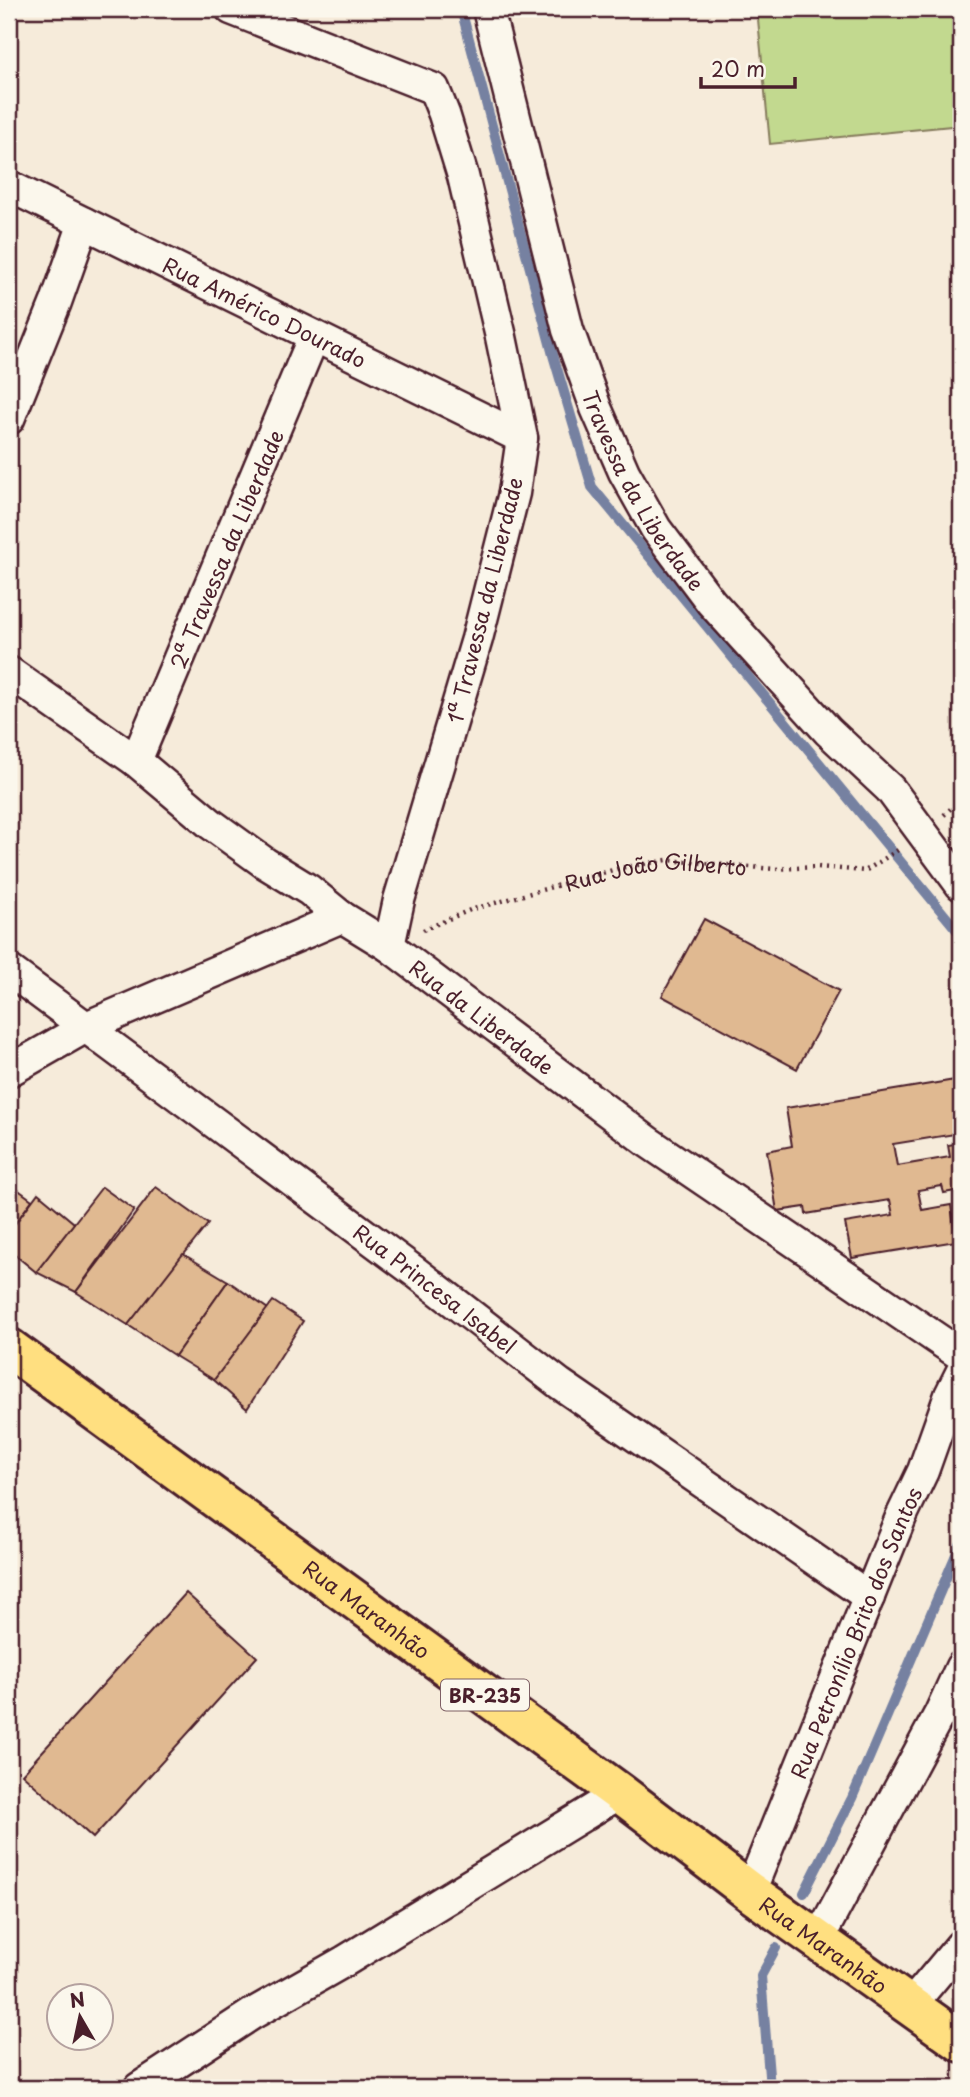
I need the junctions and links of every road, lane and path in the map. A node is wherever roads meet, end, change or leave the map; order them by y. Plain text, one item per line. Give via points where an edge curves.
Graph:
1 (231, 9) edge
2 (488, 9) edge
3 (9, 186) edge
4 (84, 223) junction
5 (314, 336) junction
6 (9, 419) edge
7 (522, 438) junction
8 (9, 672) edge
9 (136, 761) junction
10 (922, 834) junction
11 (961, 885) edge
12 (342, 917) junction
13 (389, 946) junction
14 (9, 970) edge
15 (86, 1027) junction
16 (9, 1071) edge
17 (9, 1349) edge
18 (961, 1355) edge
19 (961, 1373) edge
20 (869, 1597) junction
21 (961, 1667) edge
22 (620, 1793) junction
23 (750, 1892) junction
24 (818, 1940) junction
25 (961, 1945) edge
26 (911, 2004) junction
27 (961, 2042) edge
28 (139, 2088) edge

1 - 7 street, 1ª Travessa da Liberdade via 434,89 463,176
2 - 10 street, Travessa da Liberdade via 568,330 624,472 656,529 712,602 828,731 890,789
3 - 4 street, Rua Américo Dourado
4 - 5 street, Rua Américo Dourado
4 - 6 street
5 - 7 street, Rua Américo Dourado
5 - 9 street, 2ª Travessa da Liberdade
7 - 13 street, 1ª Travessa da Liberdade via 514,493 480,626 398,900
8 - 9 street, Rua da Liberdade
9 - 12 street, Rua da Liberdade via 211,824
10 - 11 street, Travessa da Liberdade
10 - 13 path, Rua João Gilberto via 865,871 667,860 620,868 470,909
12 - 13 street, Rua da Liberdade
12 - 15 street
13 - 18 street, Rua da Liberdade via 648,1142
14 - 15 street, Rua Princesa Isabel
15 - 16 street
15 - 20 street, Rua Princesa Isabel via 560,1384
17 - 22 highway, Rua Maranhão / BR-235
19 - 20 street, Rua Petronílio Brito dos Santos
20 - 23 street, Rua Petronílio Brito dos Santos
21 - 24 street
22 - 23 highway, Rua Maranhão / BR-235
22 - 28 street via 252,2014
23 - 24 highway, Rua Maranhão / BR-235
24 - 26 highway, Rua Maranhão / BR-235
25 - 26 street
26 - 27 highway, Rua Maranhão / BR-235

